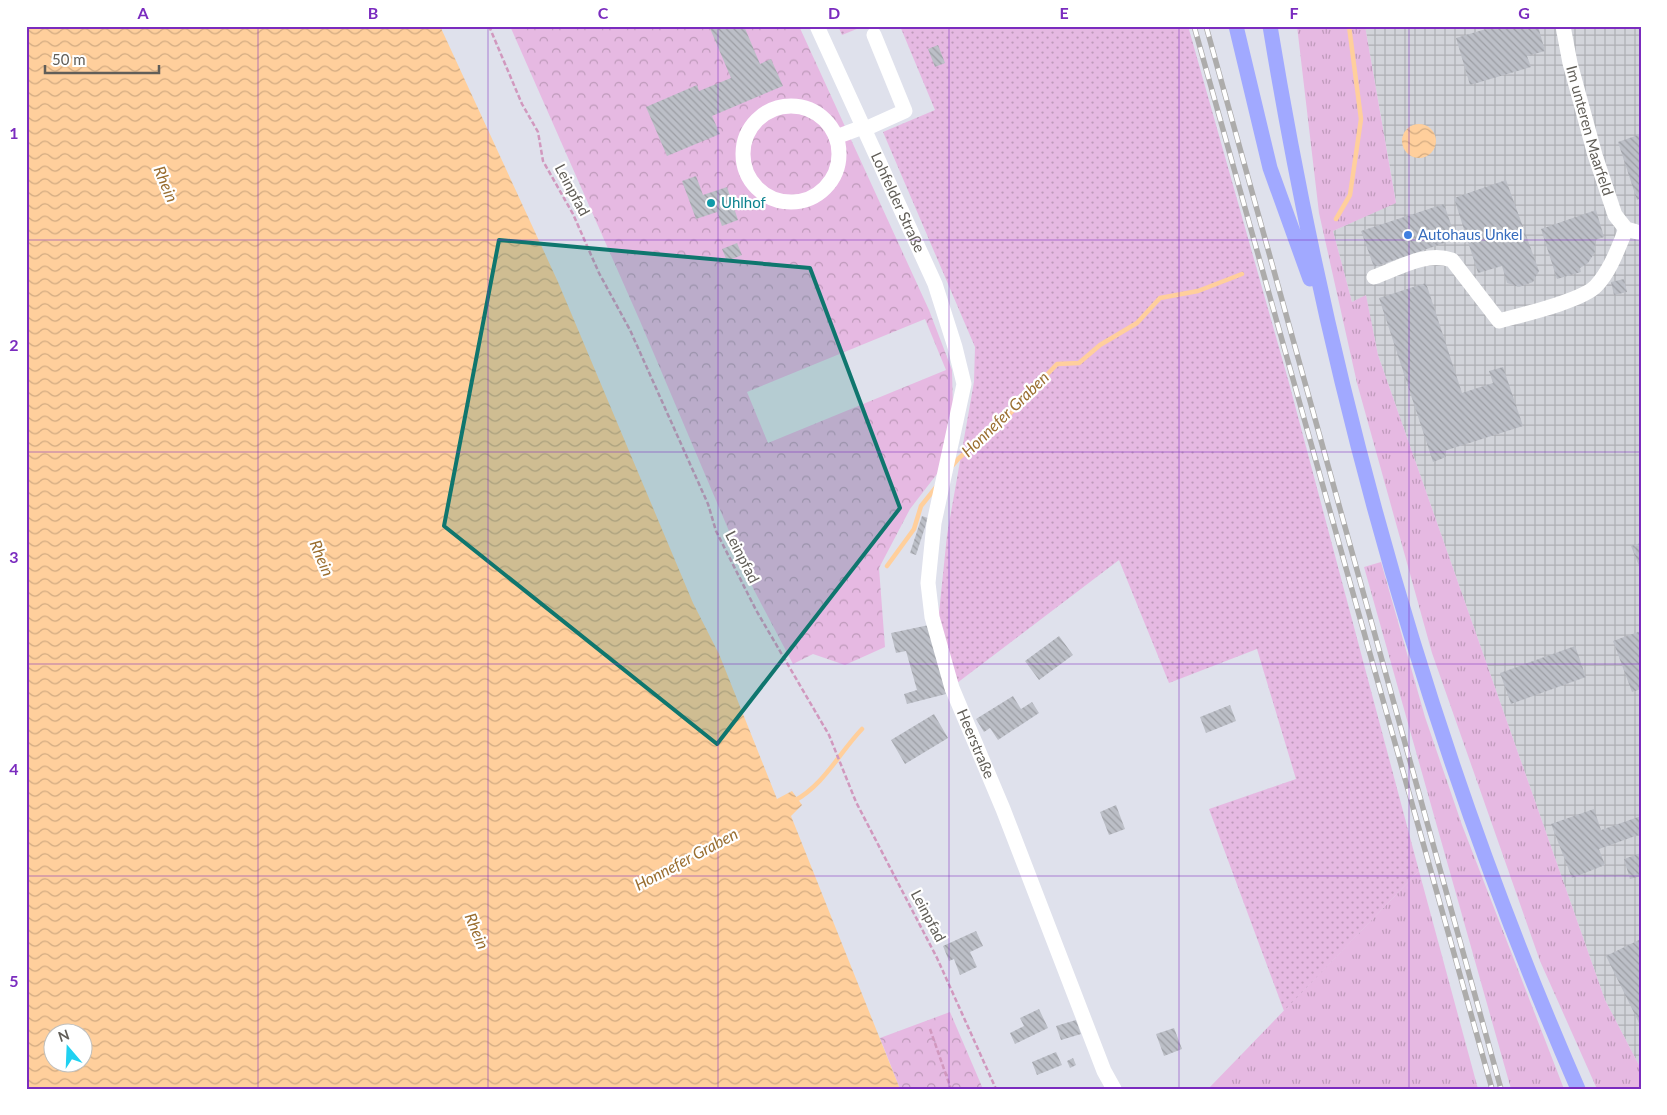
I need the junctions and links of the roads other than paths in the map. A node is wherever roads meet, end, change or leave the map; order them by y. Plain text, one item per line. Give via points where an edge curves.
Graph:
1 (817, 26) edge
2 (1236, 26) edge
3 (1270, 26) edge
4 (1563, 26) edge
5 (874, 35) dead end
6 (864, 128) junction
7 (836, 137) junction
8 (1634, 231) edge
9 (1374, 277) dead end
10 (1332, 342) junction
11 (964, 384) joint
12 (1114, 1089) edge
13 (1578, 1089) edge

1 - 6 street, Lohfelder Straße
2 - 10 main road via 1270,168
3 - 10 main road via 1297,181
4 - 8 street, Im unteren Maarfeld via 1594,155 1616,215
5 - 6 street via 905,111
6 - 7 street
6 - 11 street, Lohfelder Straße via 936,284
7 - 7 street via 828,123 815,112 800,106 783,106 761,117 746,136 742,152 744,168 751,183 762,194 776,201 807,200 820,193 835,175 840,152
8 - 9 street, Im unteren Maarfeld via 1595,287 1573,299 1499,321 1452,260 1440,256 1425,258
10 - 13 main road via 1354,434 1438,719 1525,960
11 - 12 street, Heerstraße via 934,522 928,583 932,618 952,688 1003,809 1104,1071

